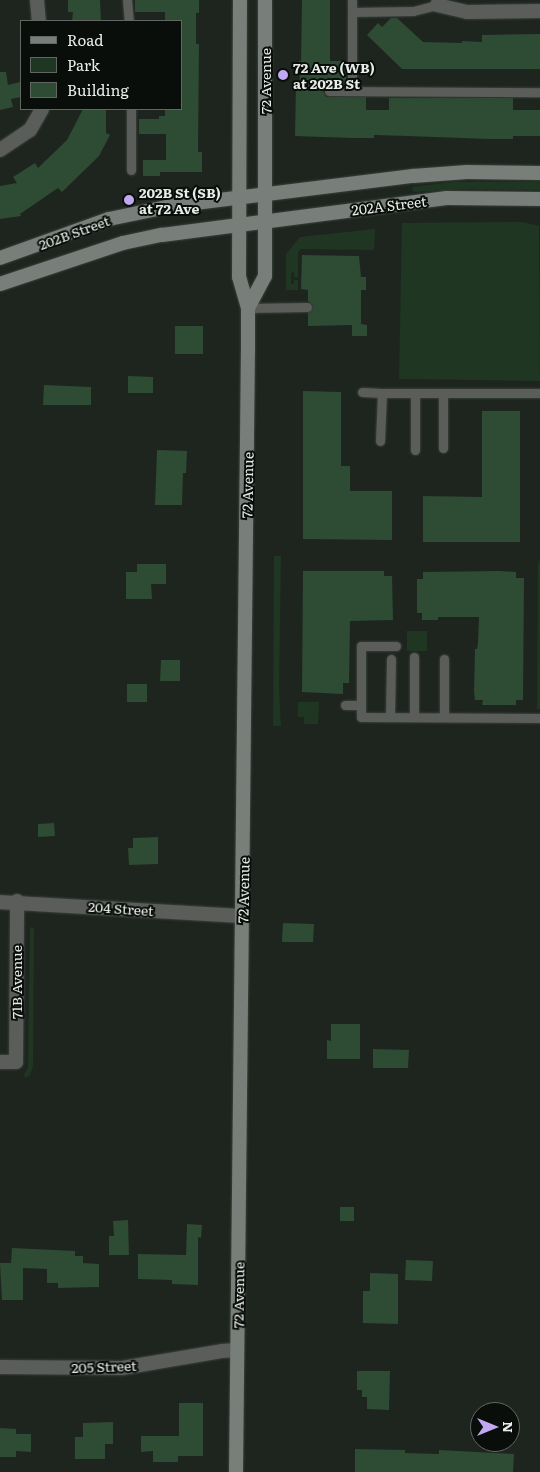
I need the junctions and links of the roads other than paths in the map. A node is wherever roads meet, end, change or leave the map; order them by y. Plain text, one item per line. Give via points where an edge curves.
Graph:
1 (37, 0) edge
2 (127, 0) edge
3 (240, 0) edge
4 (265, 0) edge
5 (352, 0) edge
6 (437, 5) joint
7 (540, 11) edge
8 (352, 12) junction
9 (39, 20) edge
10 (129, 20) edge
11 (352, 90) junction
12 (329, 91) dead end
13 (540, 92) edge
14 (41, 110) edge
15 (131, 110) edge
16 (0, 150) edge
17 (130, 170) dead end
18 (540, 173) edge
19 (265, 195) junction
20 (239, 198) junction
21 (540, 199) edge
22 (265, 222) junction
23 (239, 225) junction
24 (0, 258) edge
25 (0, 284) edge
26 (307, 307) dead end
27 (248, 308) junction
28 (362, 392) dead end
29 (382, 393) junction
30 (415, 393) junction
31 (442, 394) junction
32 (540, 394) edge
33 (380, 441) dead end
34 (442, 448) dead end
35 (415, 450) dead end
36 (396, 646) dead end
37 (414, 657) dead end
38 (391, 659) dead end
39 (444, 660) dead end
40 (345, 705) dead end
41 (362, 705) junction
42 (390, 717) junction
43 (414, 717) junction
44 (444, 717) junction
45 (540, 718) edge
46 (17, 901) junction
47 (0, 902) edge
48 (243, 916) junction
49 (0, 1062) edge
50 (237, 1350) junction
51 (0, 1367) edge
52 (236, 1472) edge

1 - 9 street
2 - 10 lane
3 - 20 main road, 72 Avenue
4 - 19 main road, 72 Avenue
5 - 8 lane
6 - 7 street via 467,12
6 - 8 lane via 413,11
8 - 11 lane
11 - 12 lane
11 - 13 lane
14 - 16 street via 30,130
15 - 17 lane
18 - 19 main road, 202A Street via 467,172 413,176
19 - 20 main road, 202A Street
19 - 22 main road, 72 Avenue
20 - 23 main road, 72 Avenue
20 - 24 main road, 202B Street via 138,212 94,224
21 - 22 main road, 202A Street via 447,198
22 - 23 main road, 202A Street
22 - 27 main road, 72 Avenue via 265,276
23 - 25 main road, 202B Street via 123,243
23 - 27 main road, 72 Avenue via 239,277
26 - 27 lane
27 - 48 main road, 72 Avenue
28 - 29 lane
29 - 30 lane
29 - 33 lane
30 - 31 lane
30 - 35 lane
31 - 32 lane
31 - 34 lane
36 - 41 lane via 362,646
37 - 43 lane
38 - 42 lane
39 - 44 lane
40 - 41 lane
41 - 42 lane via 362,717
42 - 43 lane
43 - 44 lane
44 - 45 lane
46 - 47 street, 204 Street
46 - 48 street, 204 Street
46 - 49 street, 71B Avenue via 16,1062
48 - 50 main road, 72 Avenue
50 - 51 street, 205 Street via 122,1368
50 - 52 main road, 72 Avenue

